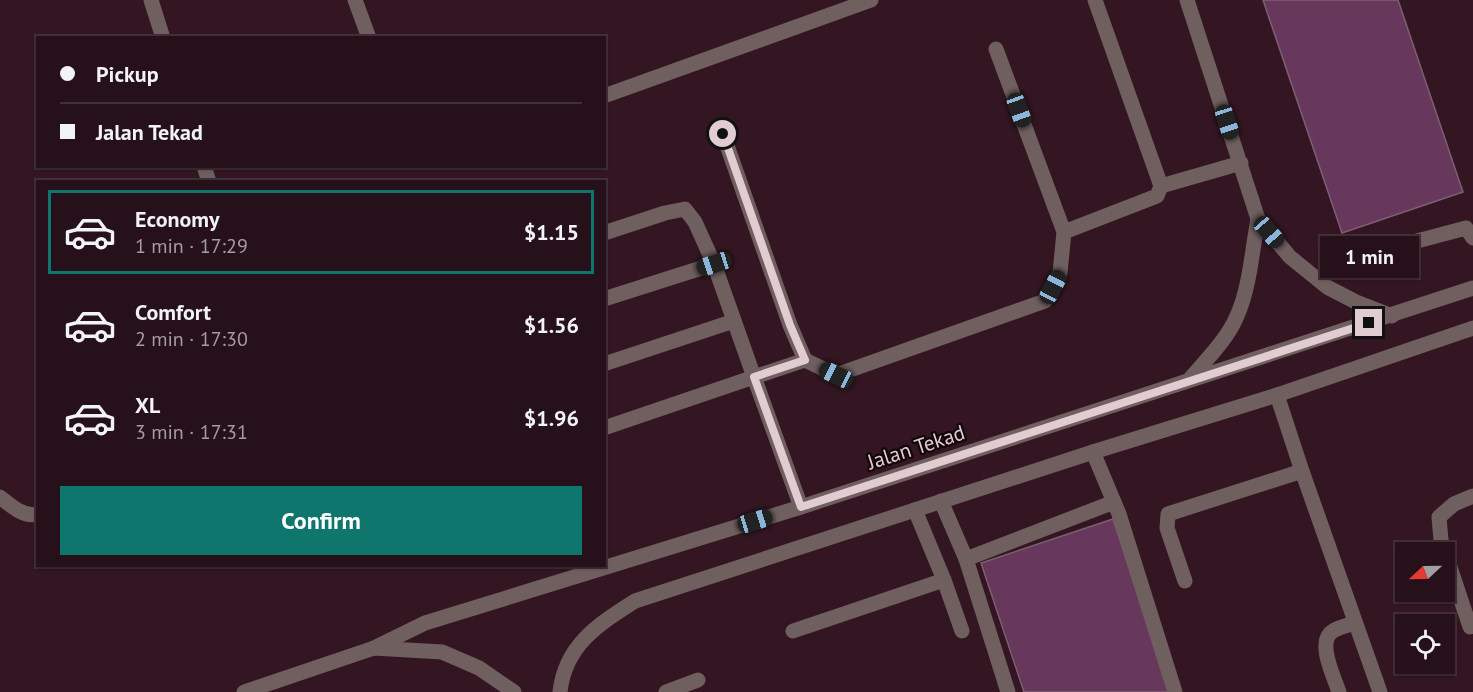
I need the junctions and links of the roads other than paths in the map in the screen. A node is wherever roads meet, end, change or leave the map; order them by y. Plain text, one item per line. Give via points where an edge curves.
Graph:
1 (151, 0) edge
2 (355, 0) edge
3 (871, 0) edge
4 (1095, 0) edge
5 (1187, 0) edge
6 (162, 36) edge
7 (368, 36) edge
8 (996, 49) dead end
9 (606, 95) edge
10 (723, 134) dead end
11 (1241, 163) junction
12 (1161, 186) junction
13 (1258, 219) junction
14 (606, 232) edge
15 (1064, 232) junction
16 (1473, 238) edge
17 (1387, 249) dead end
18 (714, 264) junction
19 (1473, 288) edge
20 (606, 298) edge
21 (1392, 316) junction
22 (734, 321) junction
23 (1473, 328) edge
24 (805, 360) junction
25 (606, 363) edge
26 (754, 377) junction
27 (1189, 381) junction
28 (1277, 395) junction
29 (606, 427) edge
30 (1093, 452) junction
31 (1302, 471) junction
32 (1473, 496) edge
33 (0, 497) edge
34 (941, 501) junction
35 (1114, 502) junction
36 (801, 507) junction
37 (915, 510) junction
38 (36, 514) edge
39 (966, 559) junction
40 (944, 580) junction
41 (1185, 580) dead end
42 (1355, 623) junction
43 (1470, 627) dead end
44 (793, 630) dead end
45 (962, 631) dead end
46 (374, 648) junction
47 (698, 680) dead end
48 (244, 692) edge
49 (514, 692) edge
50 (560, 692) edge
51 (666, 692) edge
52 (1008, 692) edge
53 (1175, 692) edge
54 (1339, 692) edge
55 (1380, 692) edge

1 - 6 street
2 - 7 street
3 - 9 street
4 - 12 street
5 - 11 street
8 - 15 street
10 - 24 street
11 - 12 street
11 - 13 street
12 - 15 street via 1157,196
13 - 21 street via 1290,256 1327,287
13 - 27 street via 1237,317
14 - 18 street via 685,209
15 - 24 street via 1060,273 1045,302 836,375
16 - 17 street via 1466,228
18 - 20 street
18 - 22 street
19 - 21 street, Jalan Tekad
21 - 27 street, Jalan Tekad
22 - 25 street
22 - 26 street
23 - 28 street
24 - 26 street
26 - 29 street
26 - 36 street
27 - 36 street, Jalan Tekad
28 - 30 street
28 - 31 street
30 - 34 street
30 - 35 street
31 - 41 street via 1168,514 1167,528
31 - 42 street
32 - 43 street via 1454,504 1439,518 1441,540
33 - 38 street via 14,508
34 - 37 street
34 - 39 street
35 - 39 street
35 - 53 street
36 - 46 street, Jalan Tekad via 425,623
37 - 40 street
37 - 50 street via 635,601 599,624 576,647 561,676
39 - 52 street
40 - 44 street
40 - 45 street
42 - 54 street via 1331,632 1325,639
42 - 55 street
46 - 48 street
46 - 49 street via 442,652 479,668
47 - 51 street

